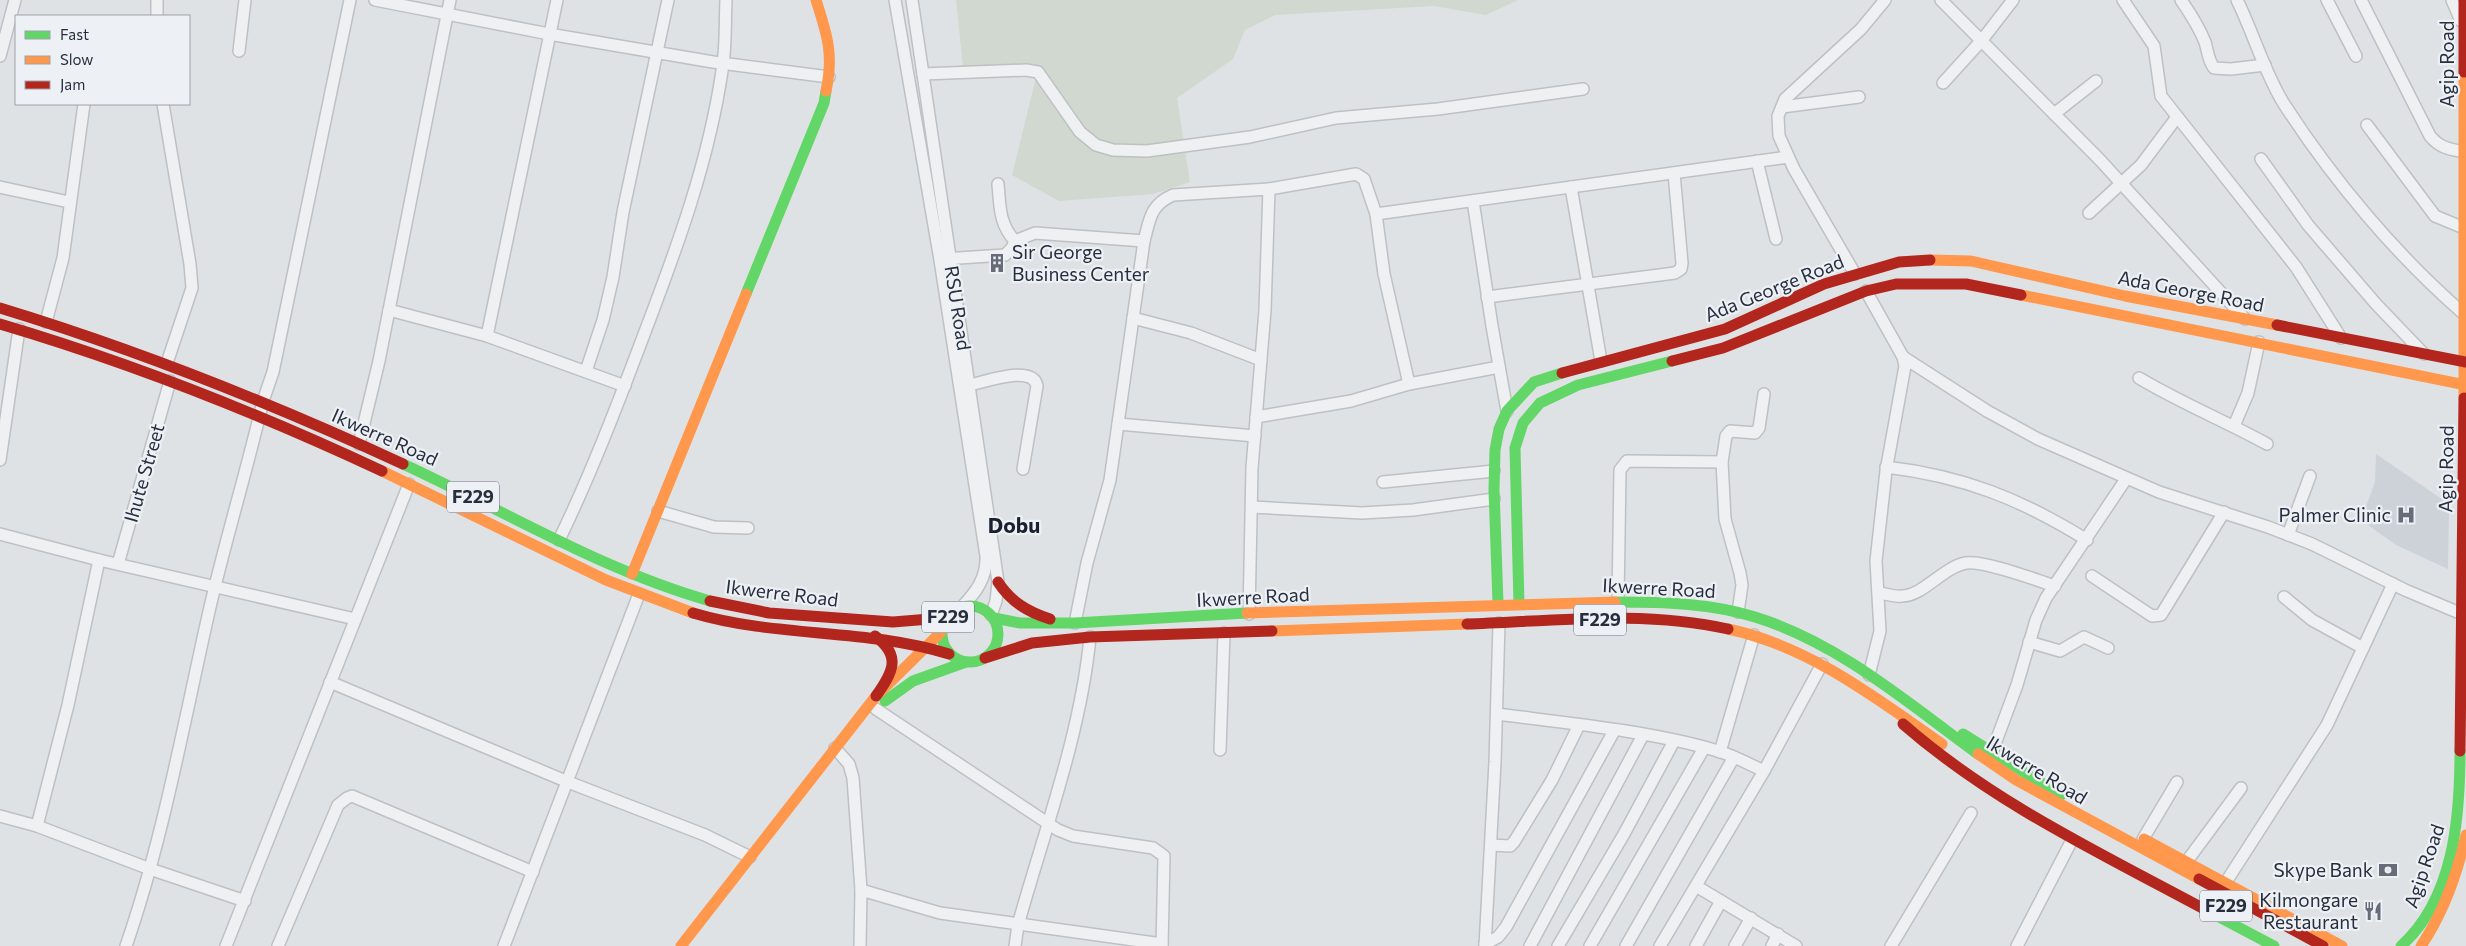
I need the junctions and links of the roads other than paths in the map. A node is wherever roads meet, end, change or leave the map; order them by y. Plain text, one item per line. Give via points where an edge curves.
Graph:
1 (15, 0) edge
2 (157, 0) edge
3 (245, 0) edge
4 (350, 0) edge
5 (375, 0) edge
6 (450, 0) edge
7 (557, 0) edge
8 (668, 0) edge
9 (726, 0) edge
10 (816, 0) edge
11 (895, 0) edge
12 (912, 0) edge
13 (1885, 0) edge
14 (1941, 0) edge
15 (2013, 0) edge
16 (2124, 0) edge
17 (2181, 0) edge
18 (2237, 0) edge
19 (2327, 0) edge
20 (2360, 0) edge
21 (2452, 0) edge
22 (2464, 0) edge
23 (448, 13) junction
24 (157, 15) edge
25 (2464, 28) junction
26 (549, 34) junction
27 (1982, 40) junction
28 (2465, 48) edge
29 (239, 51) dead end
30 (656, 52) junction
31 (0, 56) edge
32 (2356, 56) dead end
33 (723, 63) junction
34 (2265, 65) junction
35 (923, 74) junction
36 (829, 77) junction
37 (2096, 81) dead end
38 (1943, 83) dead end
39 (1583, 90) dead end
40 (1859, 97) dead end
41 (84, 105) edge
42 (163, 105) edge
43 (1782, 107) junction
44 (2054, 114) junction
45 (2177, 117) junction
46 (2367, 126) dead end
47 (2464, 152) junction
48 (1788, 157) junction
49 (2261, 159) dead end
50 (1756, 161) junction
51 (1674, 173) junction
52 (998, 184) dead end
53 (2122, 185) junction
54 (0, 187) edge
55 (1571, 187) junction
56 (1269, 189) junction
57 (1473, 200) junction
58 (69, 202) junction
59 (2089, 213) dead end
60 (1376, 214) junction
61 (2464, 228) junction
62 (1776, 239) dead end
63 (1015, 241) junction
64 (1144, 242) junction
65 (945, 259) junction
66 (1855, 274) junction
67 (1588, 284) junction
68 (1866, 290) junction
69 (1488, 297) junction
70 (0, 308) edge
71 (389, 310) junction
72 (2464, 314) junction
73 (1133, 318) junction
74 (2245, 319) junction
75 (46, 322) junction
76 (0, 324) edge
77 (20, 329) junction
78 (487, 336) junction
79 (2341, 338) junction
80 (2259, 342) junction
81 (2424, 354) junction
82 (1903, 356) junction
83 (1261, 360) junction
84 (1601, 361) junction
85 (2465, 362) edge
86 (167, 363) junction
87 (1499, 367) junction
88 (586, 372) junction
89 (2139, 378) dead end
90 (170, 381) junction
91 (1409, 384) junction
92 (970, 385) junction
93 (2465, 385) edge
94 (625, 386) junction
95 (1764, 394) dead end
96 (263, 401) junction
97 (1508, 412) junction
98 (259, 417) junction
99 (1256, 417) junction
100 (1118, 424) junction
101 (2234, 426) junction
102 (1255, 436) junction
103 (359, 444) junction
104 (2267, 444) dead end
105 (0, 460) edge
106 (1722, 462) junction
107 (1886, 466) junction
108 (1023, 469) dead end
109 (1494, 471) junction
110 (2310, 476) dead end
111 (2126, 479) junction
112 (1383, 482) dead end
113 (409, 484) junction
114 (1494, 499) junction
115 (1252, 507) junction
116 (658, 511) junction
117 (2224, 512) junction
118 (748, 528) dead end
119 (0, 534) edge
120 (2288, 535) junction
121 (559, 540) junction
122 (2087, 540) junction
123 (99, 560) junction
124 (118, 564) junction
125 (632, 574) junction
126 (2092, 576) dead end
127 (998, 582) junction
128 (2393, 584) junction
129 (216, 586) junction
130 (2055, 586) junction
131 (1879, 593) junction
132 (639, 594) junction
133 (2284, 597) dead end
134 (1618, 602) junction
135 (1498, 603) junction
136 (1519, 604) junction
137 (959, 608) junction
138 (1738, 612) junction
139 (1249, 614) junction
140 (2462, 614) junction
141 (992, 617) junction
142 (355, 619) junction
143 (1071, 623) junction
144 (1498, 623) junction
145 (942, 632) junction
146 (1224, 633) junction
147 (1754, 635) junction
148 (876, 636) junction
149 (1090, 637) junction
150 (2029, 642) junction
151 (929, 647) junction
152 (2108, 648) dead end
153 (2364, 648) junction
154 (949, 654) junction
155 (986, 658) junction
156 (966, 662) junction
157 (1822, 664) junction
158 (1869, 675) junction
159 (330, 682) junction
160 (876, 696) junction
161 (1882, 702) junction
162 (1912, 707) junction
163 (876, 709) junction
164 (1497, 714) junction
165 (1579, 725) junction
166 (1614, 731) junction
167 (1643, 736) junction
168 (1674, 742) junction
169 (1704, 748) junction
170 (1220, 750) dead end
171 (838, 751) junction
172 (1720, 752) junction
173 (1992, 752) junction
174 (1734, 757) junction
175 (1764, 771) junction
176 (568, 782) junction
177 (2177, 782) dead end
178 (2241, 788) dead end
179 (1971, 812) dead end
180 (0, 816) edge
181 (1047, 824) junction
182 (37, 826) junction
183 (2078, 828) dead end
184 (2466, 834) edge
185 (2143, 839) junction
186 (2072, 840) junction
187 (1491, 846) junction
188 (750, 857) junction
189 (2136, 859) dead end
190 (2187, 861) junction
191 (2156, 862) junction
192 (150, 869) junction
193 (533, 872) junction
194 (2226, 882) junction
195 (1696, 886) junction
196 (861, 890) junction
197 (245, 901) junction
198 (1721, 901) junction
199 (1750, 918) junction
200 (1018, 925) junction
201 (1778, 934) junction
202 (2422, 939) edge
203 (1162, 945) edge
204 (1485, 945) edge
205 (126, 946) edge
206 (226, 946) edge
207 (278, 946) edge
208 (504, 946) edge
209 (681, 946) edge
210 (692, 946) edge
211 (860, 946) edge
212 (1015, 946) edge
213 (1530, 946) edge
214 (1558, 946) edge
215 (1590, 946) edge
216 (1626, 946) edge
217 (1660, 946) edge
218 (1696, 946) edge
219 (1734, 946) edge
220 (1772, 946) edge
221 (1796, 946) edge
222 (1891, 946) edge
223 (2017, 946) edge
224 (2274, 946) edge
225 (2299, 946) edge
226 (2322, 946) edge
227 (2342, 946) edge
228 (2401, 946) edge

1 - 31 street
2 - 24 street
3 - 29 street
4 - 96 street via 273,372
5 - 23 street
6 - 23 street
7 - 26 street
8 - 30 street
9 - 33 street
10 - 36 main road via 829,41
11 - 65 street, RSU Road
12 - 35 street, RSU Road
13 - 43 street via 1861,29 1785,99
14 - 27 street
15 - 27 street
16 - 45 street via 2154,46 2161,96
17 - 34 street via 2196,23 2214,68
18 - 34 street
19 - 32 street
20 - 47 street via 2430,136 2445,149
21 - 25 street
22 - 25 main road, Agip Road
23 - 26 street
23 - 71 street
25 - 28 main road, Agip Road
26 - 30 street
26 - 78 street
27 - 38 street
27 - 44 street
28 - 47 main road, Agip Road
30 - 33 street
30 - 88 street via 613,277
33 - 36 street
33 - 94 street via 710,134 691,205
34 - 72 street via 2283,103 2370,220 2412,266
35 - 39 street via 1038,72 1080,132 1096,145 1113,150 1147,151 1250,137 1336,118 1438,109
35 - 65 street, RSU Road
36 - 116 main road via 824,103
37 - 44 street
40 - 43 street
41 - 58 street
42 - 86 street via 192,288
43 - 48 street via 1778,116 1779,136
44 - 53 street
45 - 53 street via 2157,146
45 - 79 street via 2296,267
46 - 61 street via 2434,216
47 - 61 main road, Agip Road
48 - 50 street
48 - 66 street
49 - 81 street via 2308,225
50 - 51 street
50 - 62 street
51 - 55 street
51 - 67 street via 1681,269 1675,273
52 - 63 street via 1000,218
53 - 59 street
53 - 74 street
54 - 58 street
55 - 57 street
55 - 67 street
56 - 60 street via 1356,174 1364,179
56 - 64 street via 1173,195 1160,200 1152,212
56 - 83 street
57 - 60 street
57 - 69 street
58 - 75 street via 63,258
60 - 91 street via 1384,274
61 - 72 main road, Agip Road
63 - 64 street via 1035,233
63 - 65 street via 1005,255
64 - 73 street
65 - 92 street, RSU Road
65 - 137 street, RSU Road via 986,556 979,587
66 - 74 main road, Ada George Road via 1899,262 1971,261
66 - 84 main road, Ada George Road via 1824,284 1725,328
67 - 69 street
67 - 84 street
68 - 80 main road, Ada George Road via 1915,283 1966,284
68 - 82 street
68 - 136 main road, Ada George Road via 1723,348 1578,385 1540,403 1523,423 1515,448
69 - 87 street
70 - 75 main road, Ikwerre Road / F229
71 - 78 street
71 - 103 street
72 - 85 main road, Agip Road
73 - 83 street via 1191,333
73 - 100 street
74 - 79 main road, Ada George Road
75 - 86 main road, Ikwerre Road / F229
76 - 77 main road, Ikwerre Road / F229
77 - 90 main road, Ikwerre Road / F229
77 - 105 street
78 - 88 street
79 - 81 main road, Ada George Road
80 - 93 main road, Ada George Road
80 - 101 street via 2248,393
81 - 85 main road, Ada George Road
82 - 107 street via 1905,366
82 - 111 street via 1987,411 2038,439
83 - 99 street
84 - 97 main road, Ada George Road via 1534,382 1518,396
85 - 93 main road, Agip Road
86 - 96 main road, Ikwerre Road / F229
87 - 91 street
87 - 97 street
88 - 94 street
89 - 101 street
90 - 98 main road, Ikwerre Road / F229
90 - 124 street, Ihute Street
91 - 99 street via 1351,400
92 - 108 street via 1019,374 1030,375 1036,380
92 - 127 street, RSU Road
93 - 140 main road, Agip Road
94 - 121 street
95 - 106 street via 1760,428 1756,432 1730,431 1726,436
96 - 98 street
96 - 103 main road, Ikwerre Road / F229
97 - 109 main road, Ada George Road via 1499,429
98 - 113 main road, Ikwerre Road / F229
98 - 129 street
99 - 102 street
100 - 102 street
100 - 143 street via 1110,480
101 - 104 street
102 - 115 street
103 - 121 main road, Ikwerre Road / F229
106 - 134 street via 1627,461 1622,466
106 - 138 street via 1725,519 1742,585
107 - 122 street via 1956,478 2005,496 2051,517
107 - 131 street via 1876,561
109 - 112 street
109 - 114 main road, Ada George Road
110 - 120 street
111 - 117 street
111 - 122 street
113 - 132 main road, Ikwerre Road / F229
113 - 142 street
114 - 115 street via 1362,513
114 - 135 main road, Ada George Road
115 - 139 street
116 - 118 street via 714,527
116 - 125 main road
117 - 120 street
117 - 126 street via 2160,615 2152,616
119 - 123 street
120 - 128 street
121 - 125 main road, Ikwerre Road / F229
122 - 130 street
123 - 124 street
123 - 182 street
124 - 129 street
125 - 137 main road, Ikwerre Road / F229 via 720,604 798,617 914,622 936,620
127 - 141 street, RSU Road
127 - 143 main road via 1015,603 1035,614
128 - 140 street
128 - 153 street
129 - 142 street
129 - 192 street
130 - 131 street via 1968,562 1953,567 1918,591 1903,597
130 - 150 street via 2036,620
131 - 158 street via 1880,631
132 - 148 main road, Ikwerre Road / F229 via 704,616 766,629
132 - 176 street
133 - 153 street via 2312,620
134 - 136 main road, Ikwerre Road / F229
134 - 138 main road, Ikwerre Road / F229 via 1680,604
135 - 136 main road, Ikwerre Road / F229
135 - 139 main road, Ikwerre Road / F229
137 - 141 main road, F229 via 980,607
137 - 145 main road, F229 via 949,615
138 - 158 main road, Ikwerre Road / F229 via 1804,636
139 - 143 main road, Ikwerre Road / F229
140 - 202 main road, Agip Road via 2461,768 2457,822
141 - 143 main road, Ikwerre Road / F229 via 1020,623
141 - 155 main road, F229 via 998,635
142 - 159 street
144 - 146 main road, Ikwerre Road / F229
144 - 147 main road, Ikwerre Road / F229 via 1672,620
144 - 164 street
145 - 151 main road
145 - 154 main road, F229 via 943,644
146 - 149 main road, Ikwerre Road / F229
146 - 170 street
147 - 157 main road, Ikwerre Road / F229
147 - 172 street
148 - 151 main road, Ikwerre Road / F229
148 - 160 main road via 888,646 893,661 890,674
149 - 155 main road, Ikwerre Road / F229 via 1032,643
149 - 181 street via 1087,668 1070,744
150 - 152 street via 2060,651 2084,637
150 - 173 street
151 - 154 main road, Ikwerre Road / F229
151 - 160 main road
153 - 194 street via 2327,725
154 - 156 main road, F229
155 - 156 main road, F229
156 - 163 main road via 910,682
157 - 161 main road, Ikwerre Road / F229
157 - 175 street
158 - 162 main road, Ikwerre Road / F229
159 - 176 street
159 - 197 street
160 - 171 main road
161 - 183 main road, Ikwerre Road / F229 via 1996,782
161 - 186 main road via 1938,754 2006,802
162 - 173 main road via 1931,714
162 - 191 main road, Ikwerre Road / F229 via 2016,780
163 - 171 main road
163 - 181 street
164 - 165 street
164 - 187 street
165 - 166 street
165 - 187 street via 1552,780 1514,842 1510,846
166 - 167 street
166 - 204 street via 1506,927 1498,938
167 - 168 street
167 - 213 street
168 - 169 street
168 - 214 street
169 - 172 street
169 - 215 street
171 - 188 main road
171 - 196 street via 849,764 852,778
171 - 210 main road
172 - 174 street
173 - 185 main road via 2061,795
174 - 175 street
174 - 216 street
175 - 195 street
176 - 188 street via 705,835
176 - 193 street
177 - 185 street
178 - 190 street
179 - 222 street
180 - 182 street
181 - 200 street
181 - 203 street via 1073,836 1160,851 1164,856
182 - 192 street
184 - 202 main road, Agip Road via 2440,916
185 - 190 main road
186 - 223 street
186 - 224 main road
187 - 204 street
188 - 209 main road
189 - 191 main road, Ikwerre Road / F229
190 - 194 main road
191 - 225 main road, Ikwerre Road / F229
191 - 226 main road, Ikwerre Road / F229
192 - 197 street
192 - 205 street
193 - 207 street via 352,796 338,806
193 - 208 street
194 - 227 main road
195 - 198 street
195 - 217 street
196 - 200 street via 940,913
196 - 211 street
197 - 206 street
198 - 199 street
198 - 218 street
199 - 201 street
199 - 219 street
200 - 203 street
200 - 212 street
201 - 220 street
201 - 221 street
202 - 228 main road

